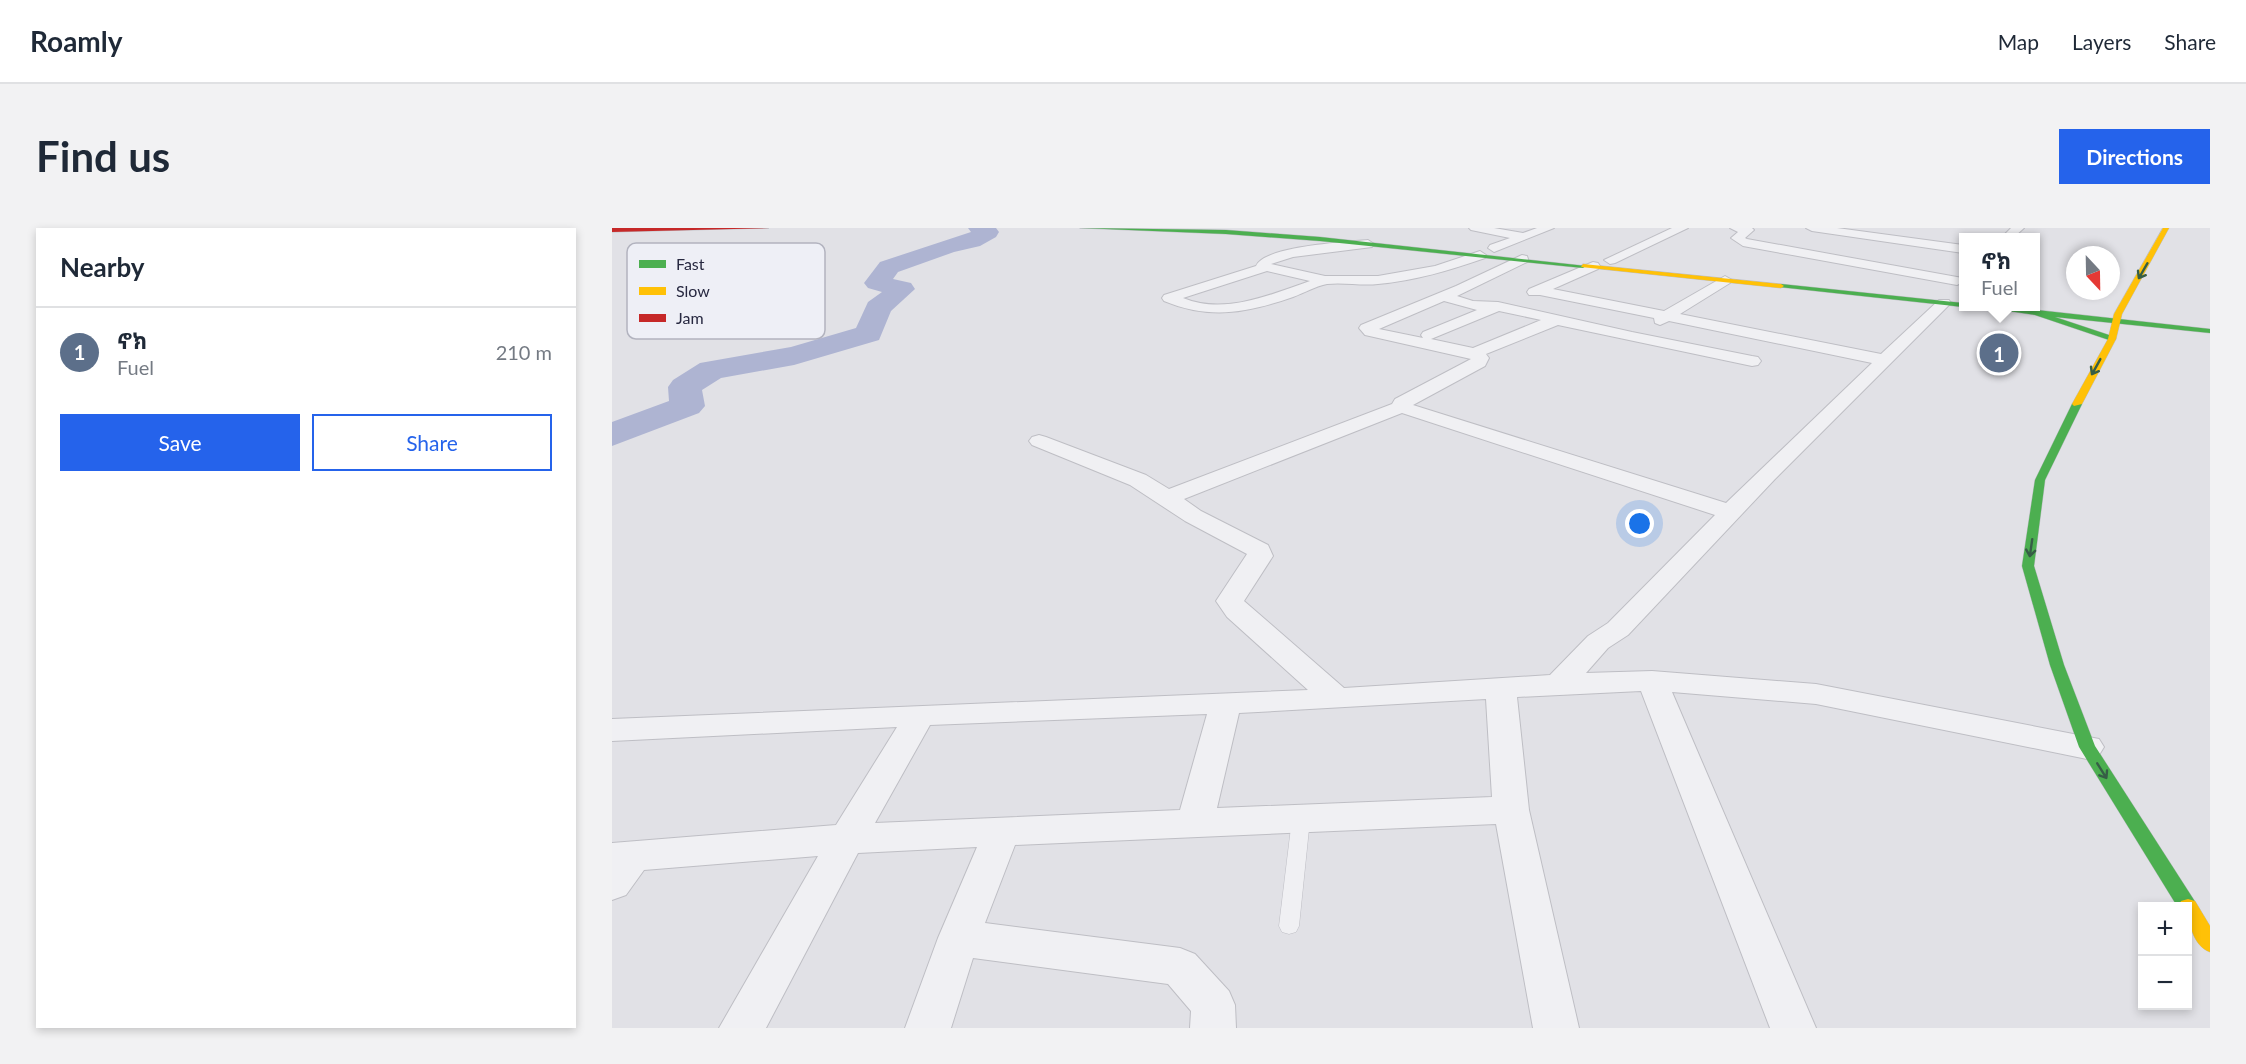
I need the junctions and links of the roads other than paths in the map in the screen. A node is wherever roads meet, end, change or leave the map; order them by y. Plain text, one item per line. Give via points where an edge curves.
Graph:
1 (766, 228) edge
2 (1083, 228) edge
3 (1141, 228) edge
4 (1273, 228) edge
5 (1475, 228) edge
6 (1548, 228) edge
7 (1682, 228) edge
8 (1900, 228) edge
9 (2166, 228) edge
10 (612, 230) edge
11 (1748, 230) edge
12 (1809, 233) edge
13 (1959, 236) edge
14 (1523, 237) junction
15 (1368, 244) junction
16 (1935, 244) junction
17 (1494, 248) junction
18 (1959, 248) edge
19 (1883, 251) dead end
20 (1480, 255) junction
21 (1522, 259) junction
22 (1569, 260) junction
23 (1610, 260) junction
24 (1593, 266) junction
25 (1266, 267) junction
26 (1894, 269) junction
27 (1959, 279) edge
28 (1325, 280) junction
29 (1725, 280) junction
30 (1959, 283) edge
31 (1539, 290) junction
32 (1443, 297) junction
33 (1955, 300) edge
34 (1498, 306) junction
35 (2040, 309) edge
36 (2040, 311) edge
37 (1668, 315) junction
38 (2118, 317) junction
39 (1558, 319) junction
40 (2210, 326) edge
41 (2210, 332) edge
42 (1429, 335) dead end
43 (1632, 337) junction
44 (2112, 339) junction
45 (1474, 353) junction
46 (1884, 360) junction
47 (1752, 361) dead end
48 (1401, 407) junction
49 (1039, 441) dead end
50 (1167, 498) junction
51 (1730, 512) junction
52 (1652, 681) junction
53 (1559, 684) junction
54 (1501, 689) junction
55 (1337, 699) junction
56 (1226, 703) junction
57 (920, 715) junction
58 (613, 731) edge
59 (2088, 747) junction
60 (1511, 810) junction
61 (1301, 819) junction
62 (1195, 823) junction
63 (1002, 831) junction
64 (847, 839) junction
65 (619, 866) edge
66 (2184, 902) edge
67 (2192, 915) edge
68 (1289, 926) dead end
69 (959, 938) junction
70 (2210, 943) edge
71 (742, 1028) edge
72 (928, 1028) edge
73 (1212, 1028) edge
74 (1556, 1028) edge
75 (1793, 1028) edge

1 - 10 main road
2 - 3 main road
3 - 15 main road
4 - 17 main road
5 - 14 street
6 - 14 street
7 - 23 street
8 - 13 street
9 -> 38 main road
11 - 26 street via 1738,240
12 - 16 street
12 - 19 street
14 - 17 street
15 - 20 main road
15 - 25 street via 1277,257 1261,264
16 - 18 street
16 - 26 street
17 - 22 main road
20 - 21 main road
20 - 28 street via 1438,270 1393,278
21 - 22 main road
21 - 32 street
22 - 23 main road
22 - 24 main road
23 - 33 main road
24 - 29 main road
24 - 31 street
25 - 28 street
25 - 28 street via 1169,298 1212,311 1229,310
26 - 27 street
29 - 33 main road
29 - 37 street
30 - 33 street
31 - 34 street
31 - 37 street
32 - 34 street via 1472,305
32 - 45 street via 1367,330
33 - 46 street
34 - 39 street
34 - 42 street
35 - 38 main road
36 - 44 main road
37 - 43 street
37 - 46 street
38 - 40 main road
38 - 41 main road
38 - 44 main road
39 - 43 street
39 - 45 street
43 - 47 street
44 -> 59 main road via 2040,480 2028,566 2057,665
45 - 48 street via 1479,362
46 - 51 street
48 - 50 street
48 - 51 street
49 - 50 street via 1138,480
50 - 55 street via 1259,550 1260,556 1230,601
51 - 53 street
52 - 53 street
52 - 59 street via 1816,694
52 - 75 street
53 - 54 street
54 - 55 street
54 - 60 street
55 - 56 street
56 - 57 street
56 - 62 street
57 - 58 street
57 - 64 street
59 -> 66 main road
60 - 61 street
60 - 74 street
61 - 62 street
61 - 68 lane
62 - 63 street
63 - 64 street
63 - 69 street
64 - 65 street
64 - 71 street
67 - 70 main road
69 - 72 street
69 - 73 street via 1180,967 1213,1005

